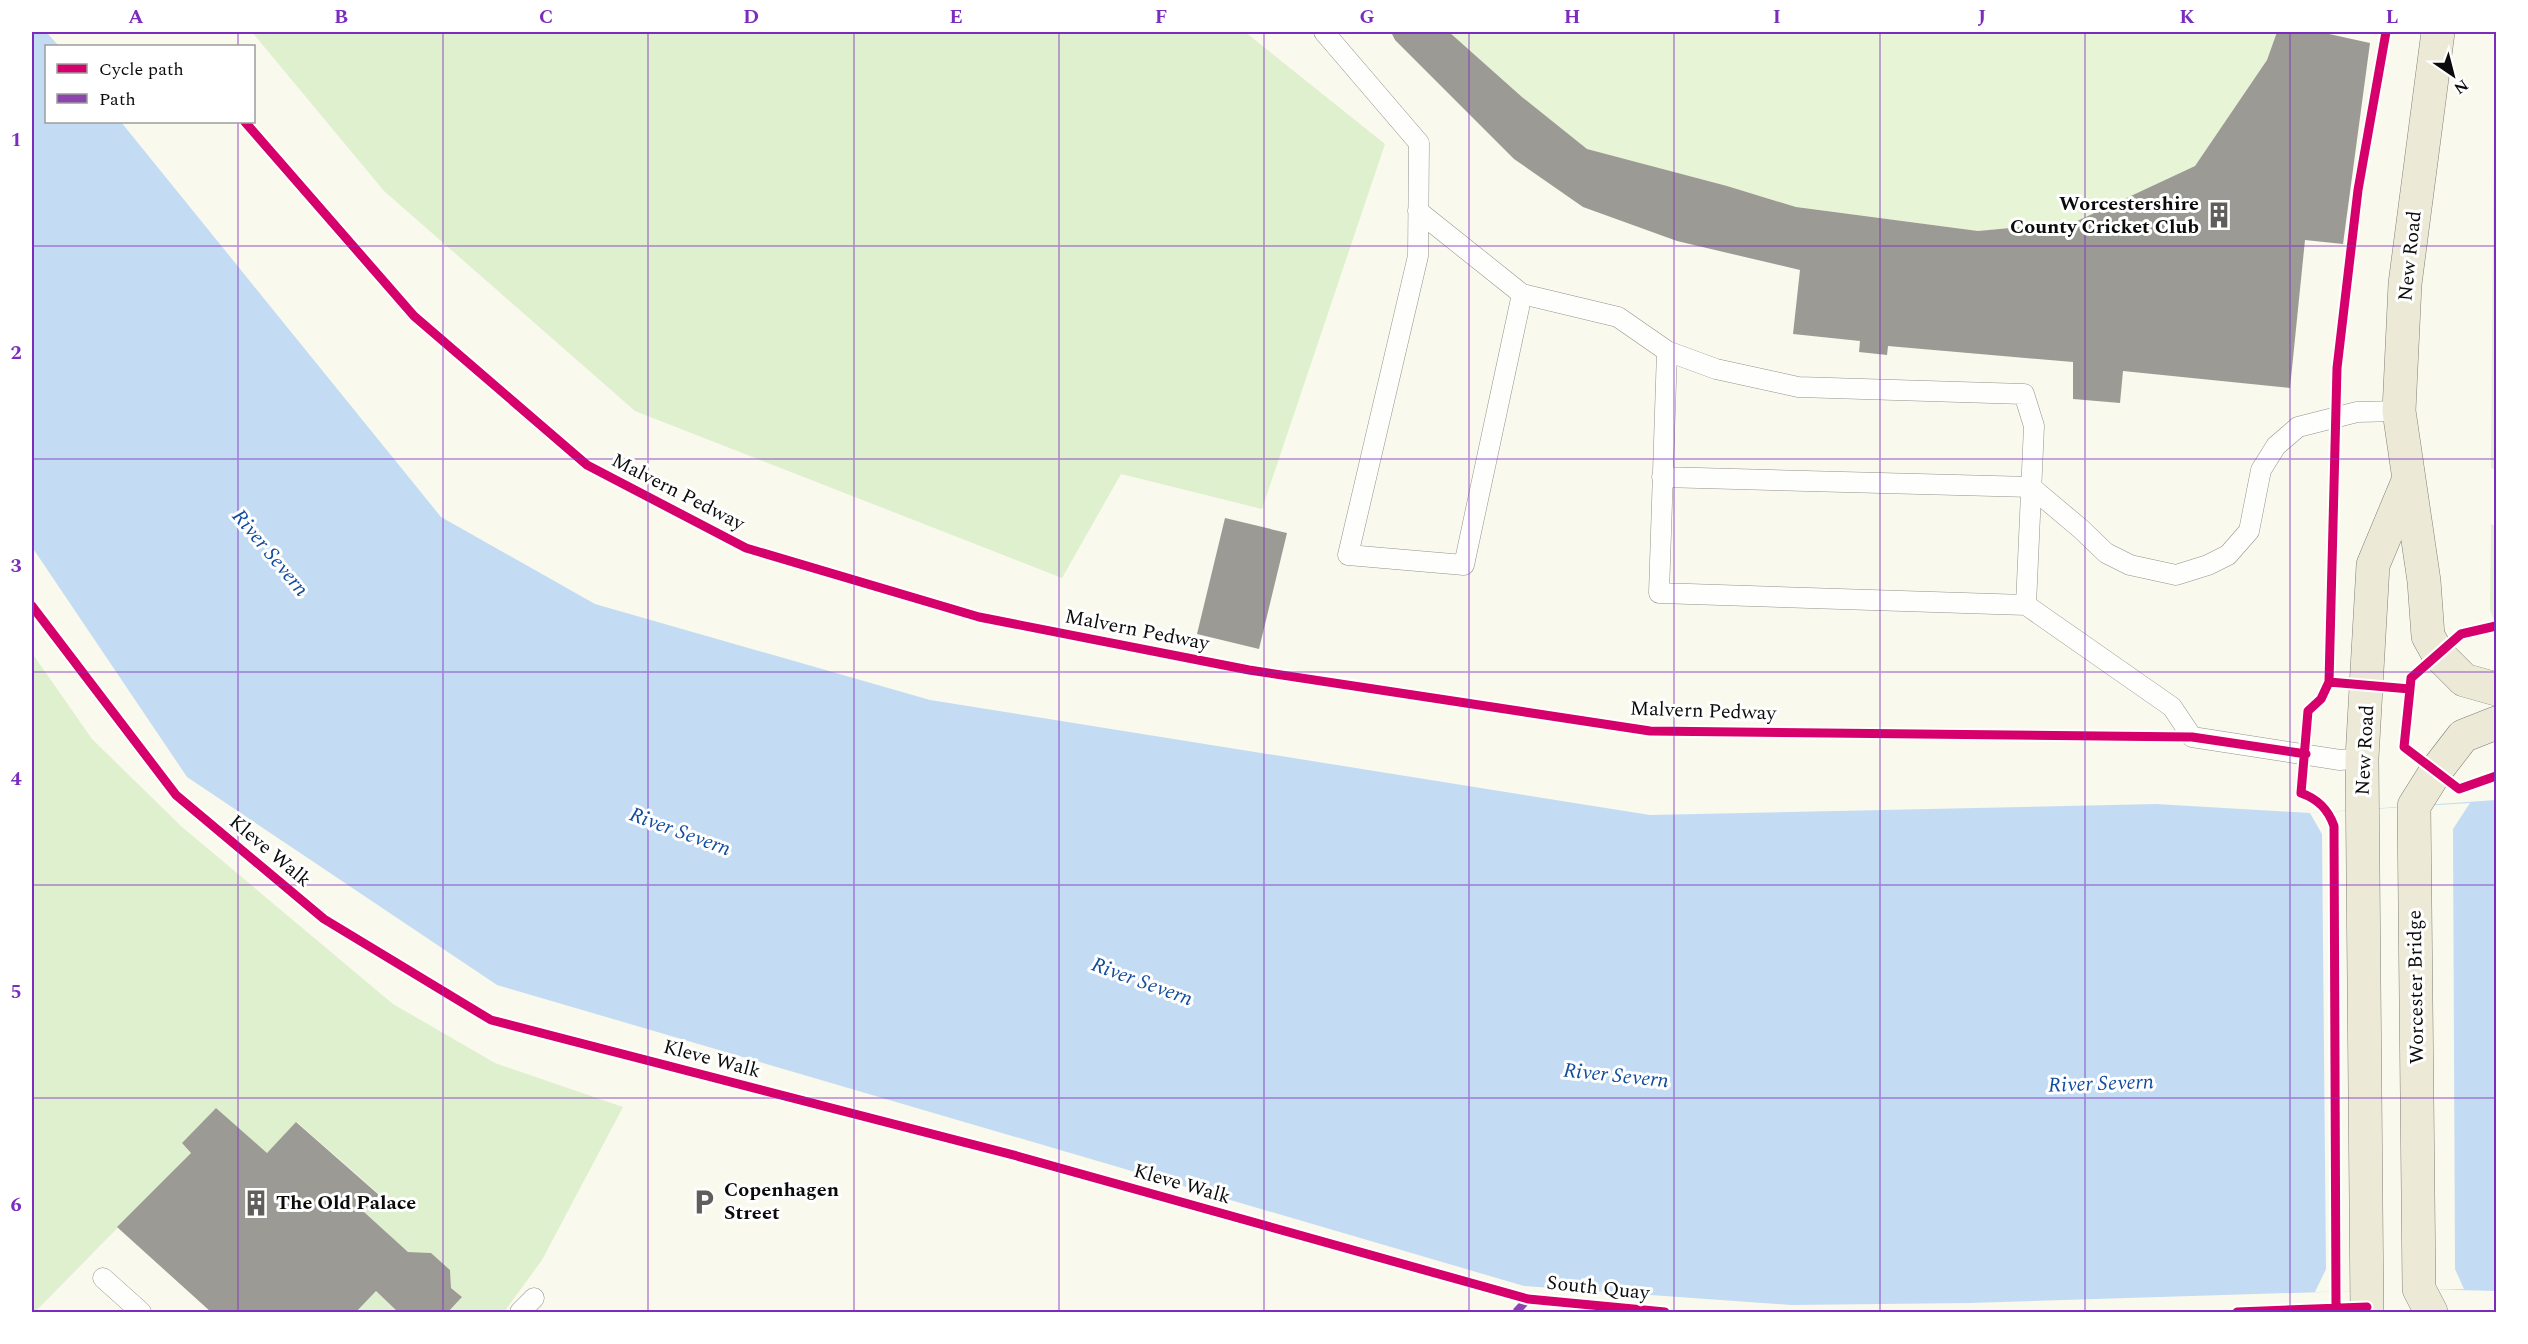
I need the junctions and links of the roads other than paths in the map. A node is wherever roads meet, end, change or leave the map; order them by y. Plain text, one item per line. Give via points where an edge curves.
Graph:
1 (1323, 32) edge
2 (2438, 32) edge
3 (1418, 211) junction
4 (1522, 294) junction
5 (1667, 351) junction
6 (2399, 411) junction
7 (1662, 477) junction
8 (2408, 481) junction
9 (2031, 487) junction
10 (2026, 605) junction
11 (2496, 689) edge
12 (2496, 723) edge
13 (2362, 758) junction
14 (103, 1278) dead end
15 (534, 1298) dead end
16 (2425, 1302) edge
17 (2366, 1303) edge
18 (141, 1312) edge
19 (520, 1312) edge

1 - 3 lane via 1419,143
2 - 6 main road, New Road via 2405,284
3 - 4 lane
3 - 4 lane via 1418,256 1348,555 1464,565
4 - 5 lane via 1618,317
5 - 7 lane
5 - 9 lane via 1716,369 1798,387 2024,394 2034,426
6 - 8 main road, New Road
6 - 9 lane via 2357,412 2298,428 2276,446 2261,471 2249,531 2228,555 2176,574 2130,565 2106,553
7 - 9 lane
7 - 10 lane via 1659,593
8 - 11 main road, New Road via 2424,581 2428,636 2438,654 2464,680
8 - 13 main road, New Road via 2373,565
9 - 10 lane
10 - 13 lane via 2172,707 2192,737 2340,760
12 - 16 main road, Worcester Bridge via 2463,736 2414,807
13 - 17 main road, New Road
14 - 18 lane
15 - 19 lane

